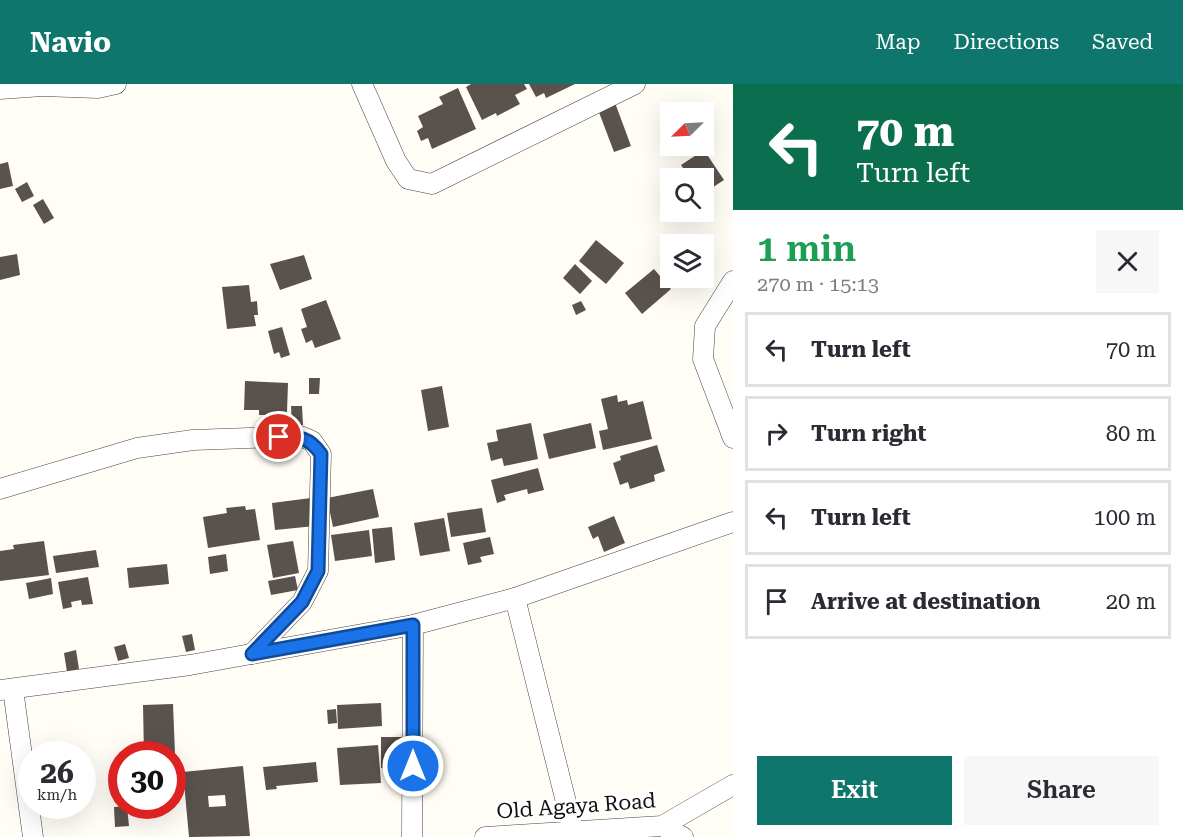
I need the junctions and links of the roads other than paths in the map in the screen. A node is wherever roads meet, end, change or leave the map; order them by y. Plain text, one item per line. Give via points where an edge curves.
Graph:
1 (116, 84) edge
2 (362, 84) edge
3 (635, 84) edge
4 (0, 89) edge
5 (733, 281) edge
6 (733, 438) edge
7 (0, 489) edge
8 (733, 522) edge
9 (515, 598) junction
10 (413, 625) junction
11 (252, 654) junction
12 (7, 690) edge
13 (733, 785) edge
14 (662, 826) junction
15 (573, 830) junction
16 (496, 836) edge
17 (33, 837) edge
18 (412, 837) edge
19 (683, 837) edge

1 - 4 street via 98,88
2 - 3 street via 408,180 432,184
5 - 6 street via 705,326 703,359
7 - 11 street via 137,448 193,440 300,436 312,441 321,454 318,571 302,602
8 - 9 street
9 - 10 street
9 - 15 street
10 - 11 street
10 - 18 street
11 - 12 street
12 - 17 street
13 - 14 street, Old Agaya Road
14 - 15 street, Old Agaya Road
14 - 19 street
15 - 16 street, Old Agaya Road

